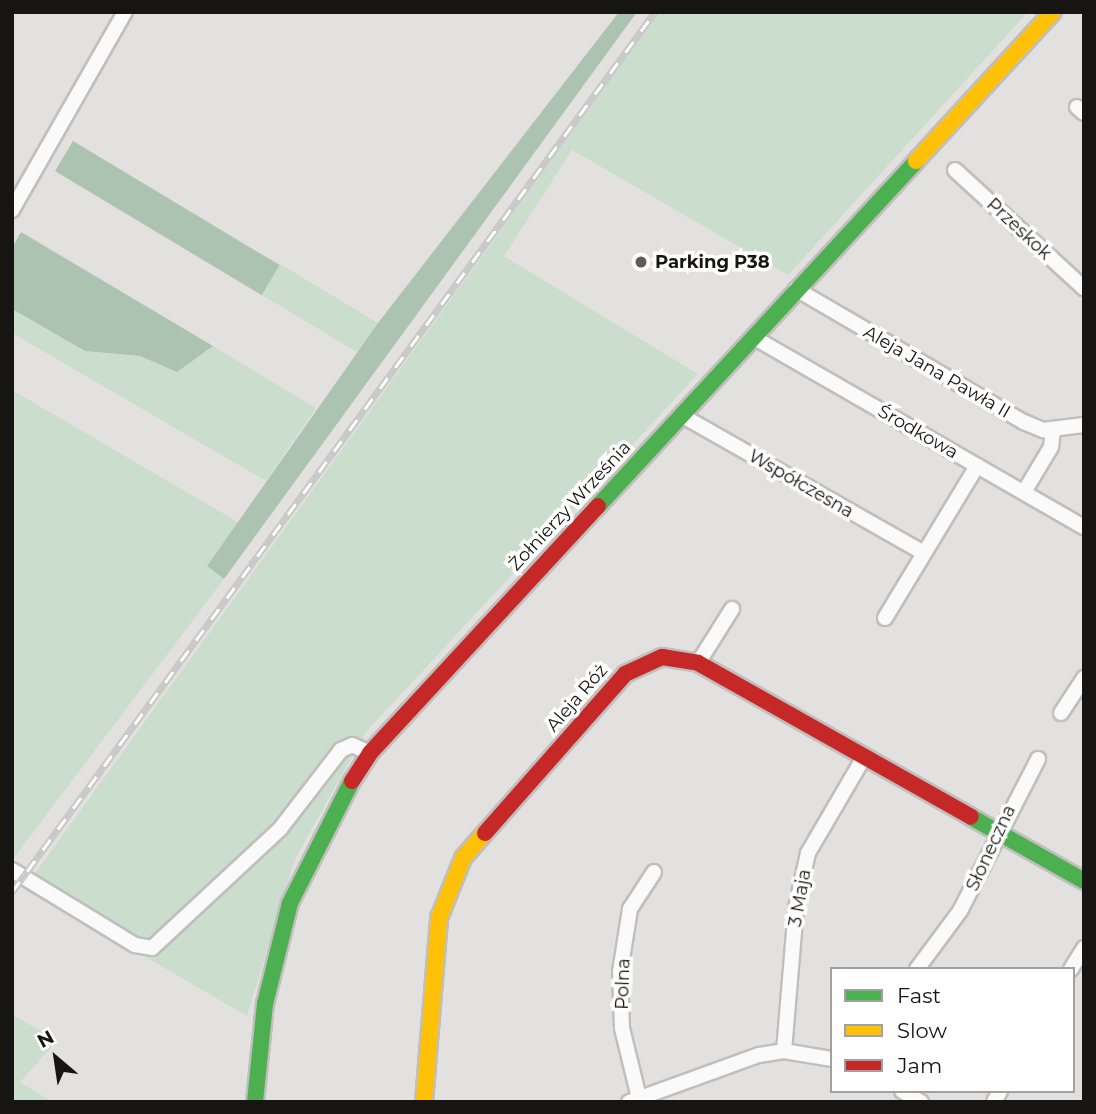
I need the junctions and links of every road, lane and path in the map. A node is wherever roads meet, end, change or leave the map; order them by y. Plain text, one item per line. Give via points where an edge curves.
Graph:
1 (125, 12) edge
2 (1053, 12) edge
3 (955, 170) dead end
4 (12, 210) edge
5 (1084, 288) edge
6 (796, 289) junction
7 (753, 337) junction
8 (681, 415) junction
9 (1084, 425) edge
10 (1053, 430) junction
11 (977, 466) junction
12 (1024, 492) junction
13 (1084, 527) edge
14 (922, 552) junction
15 (732, 609) dead end
16 (885, 618) dead end
17 (698, 663) junction
18 (1084, 678) edge
19 (1061, 713) dead end
20 (370, 754) junction
21 (1038, 758) dead end
22 (863, 759) junction
23 (1000, 834) junction
24 (12, 870) edge
25 (654, 872) dead end
26 (1084, 881) edge
27 (1084, 948) edge
28 (918, 967) edge
29 (1072, 967) edge
30 (784, 1051) junction
31 (830, 1059) edge
32 (905, 1093) edge
33 (636, 1100) edge
34 (255, 1102) edge
35 (424, 1102) edge
36 (921, 1102) edge

1 - 4 street
2 - 6 main road, Żołnierzy Września
3 - 5 street, Przeskok
6 - 7 main road, Żołnierzy Września
6 - 10 street, Aleja Jana Pawła II via 1024,422
7 - 8 main road, Żołnierzy Września
7 - 11 street, Środkowa
8 - 14 street, Współczesna
8 - 20 main road, Żołnierzy Września
9 - 10 street, Aleja Jana Pawła II
10 - 12 street via 1051,447
11 - 12 street, Środkowa
11 - 14 street
12 - 13 street, Środkowa
14 - 16 street
15 - 17 street
17 - 22 main road, Aleja Róż
17 - 35 main road, Aleja Róż via 662,657 625,674 463,858 439,918
18 - 19 street
20 - 24 street via 352,745 341,750 280,829 152,948 135,945
20 - 34 main road, Żołnierzy Września via 331,813 290,902 265,1004
21 - 23 street, Słoneczna
22 - 23 main road, Aleja Róż
22 - 30 street, 3 Maja via 808,853 796,908
23 - 26 main road, Aleja Róż
23 - 28 street, Słoneczna via 960,911
25 - 33 street, Polna via 630,909 620,972 622,1028
27 - 29 street
30 - 31 street
30 - 33 street
32 - 36 street

